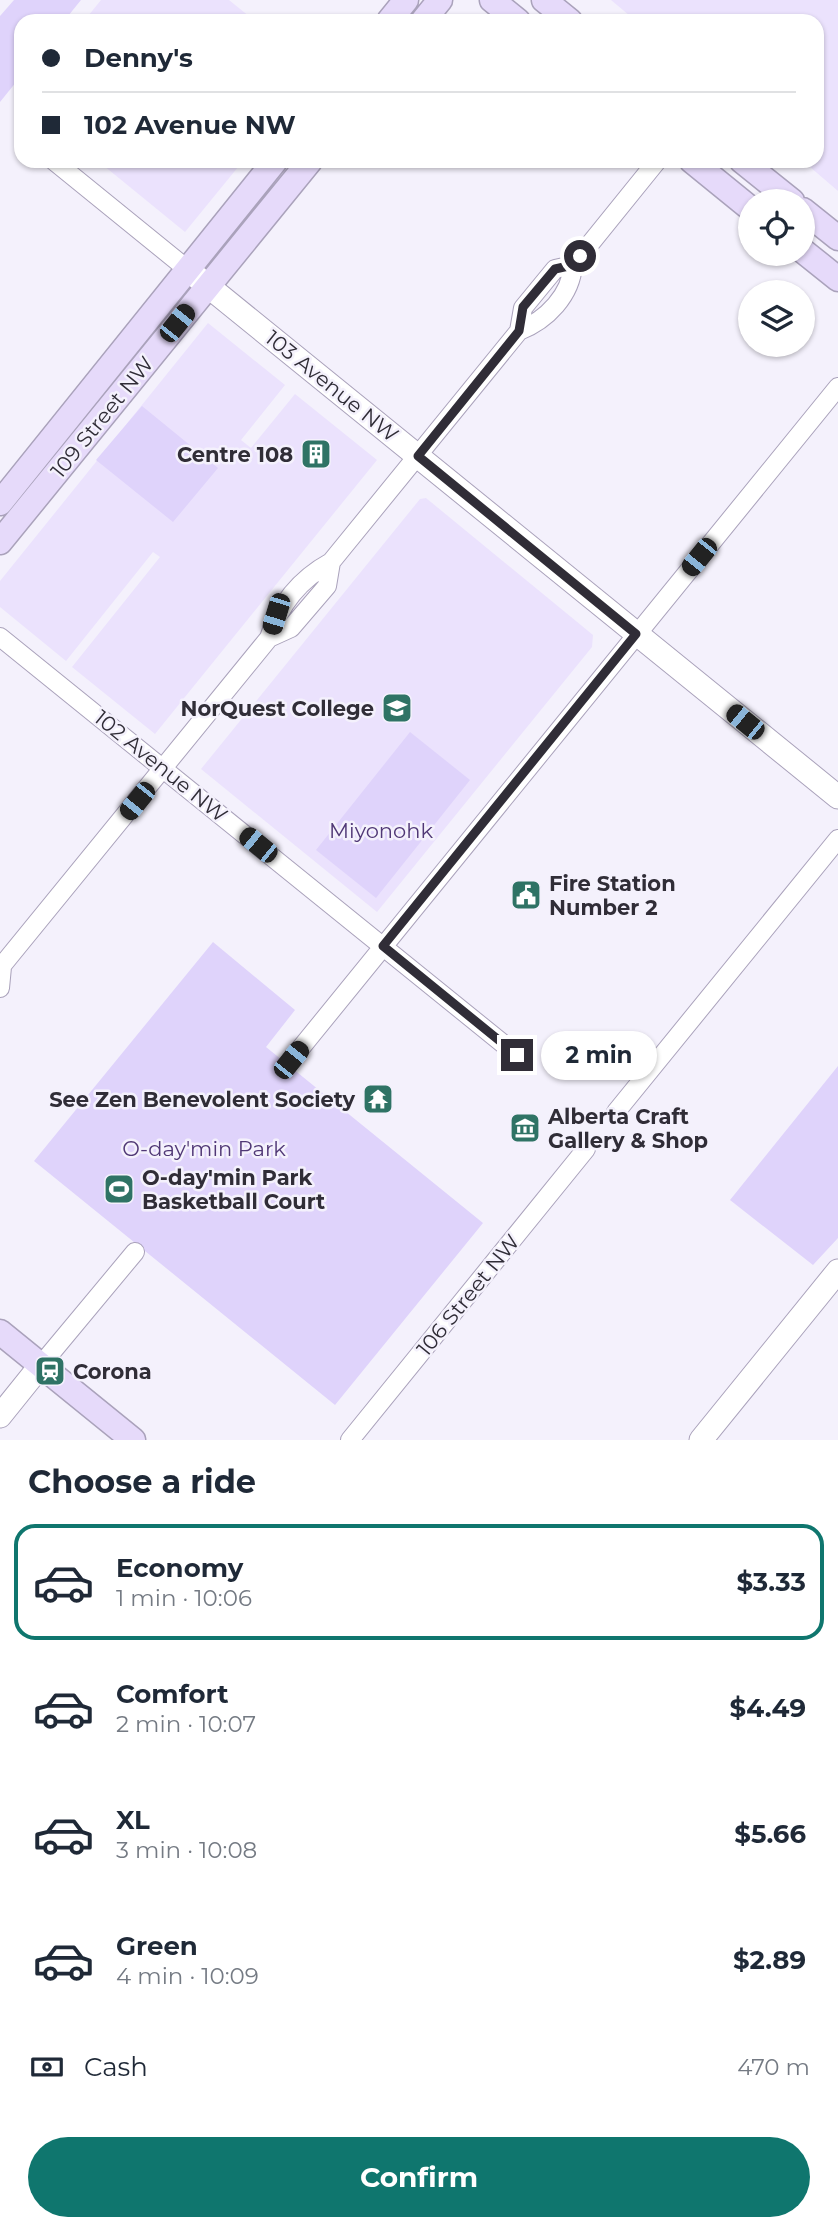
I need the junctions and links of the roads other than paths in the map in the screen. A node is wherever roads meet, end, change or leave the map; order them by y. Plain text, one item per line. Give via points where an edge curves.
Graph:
1 (406, 0) edge
2 (440, 0) edge
3 (492, 0) edge
4 (544, 0) edge
5 (395, 14) edge
6 (429, 14) edge
7 (509, 14) edge
8 (561, 14) edge
9 (63, 168) edge
10 (269, 168) edge
11 (304, 168) edge
12 (651, 168) edge
13 (701, 168) edge
14 (751, 168) edge
15 (777, 189) edge
16 (738, 198) edge
17 (815, 220) edge
18 (838, 238) edge
19 (815, 261) edge
20 (187, 269) junction
21 (838, 279) edge
22 (207, 286) junction
23 (838, 387) edge
24 (418, 456) junction
25 (0, 503) edge
26 (0, 542) edge
27 (636, 634) junction
28 (0, 637) edge
29 (163, 769) junction
30 (838, 797) edge
31 (838, 839) edge
32 (383, 946) junction
33 (1, 967) edge
34 (0, 988) edge
35 (517, 1055) dead end
36 (291, 1060) dead end
37 (616, 1112) dead end
38 (586, 1149) dead end
39 (135, 1252) dead end
40 (838, 1271) edge
41 (0, 1332) edge
42 (41, 1365) junction
43 (0, 1416) edge
44 (133, 1440) edge
45 (350, 1440) edge
46 (701, 1440) edge

1 - 5 main road
2 - 6 main road
3 - 7 main road
4 - 8 main road
9 - 20 street, 103 Avenue NW
10 - 20 main road, 109 Street NW
11 - 22 main road, 109 Street NW
12 - 24 street via 573,265 555,269 523,307 519,331
13 - 16 main road
14 - 15 main road
17 - 18 main road
19 - 21 main road
20 - 22 street, 103 Avenue NW
20 - 25 main road, 109 Street NW
22 - 24 street, 103 Avenue NW
22 - 26 main road, 109 Street NW
23 - 27 street
24 - 27 street, 103 Avenue NW
24 - 29 street via 331,562 327,586 291,628 269,638
27 - 30 street, 103 Avenue NW
27 - 32 street
28 - 29 street, 102 Avenue NW
29 - 32 street, 102 Avenue NW
29 - 33 street
31 - 37 street
32 - 35 street, 102 Avenue NW
32 - 36 street
33 - 34 street
38 - 45 street, 106 Street NW
39 - 42 street
40 - 46 street
41 - 42 main road
42 - 43 street
42 - 44 main road

